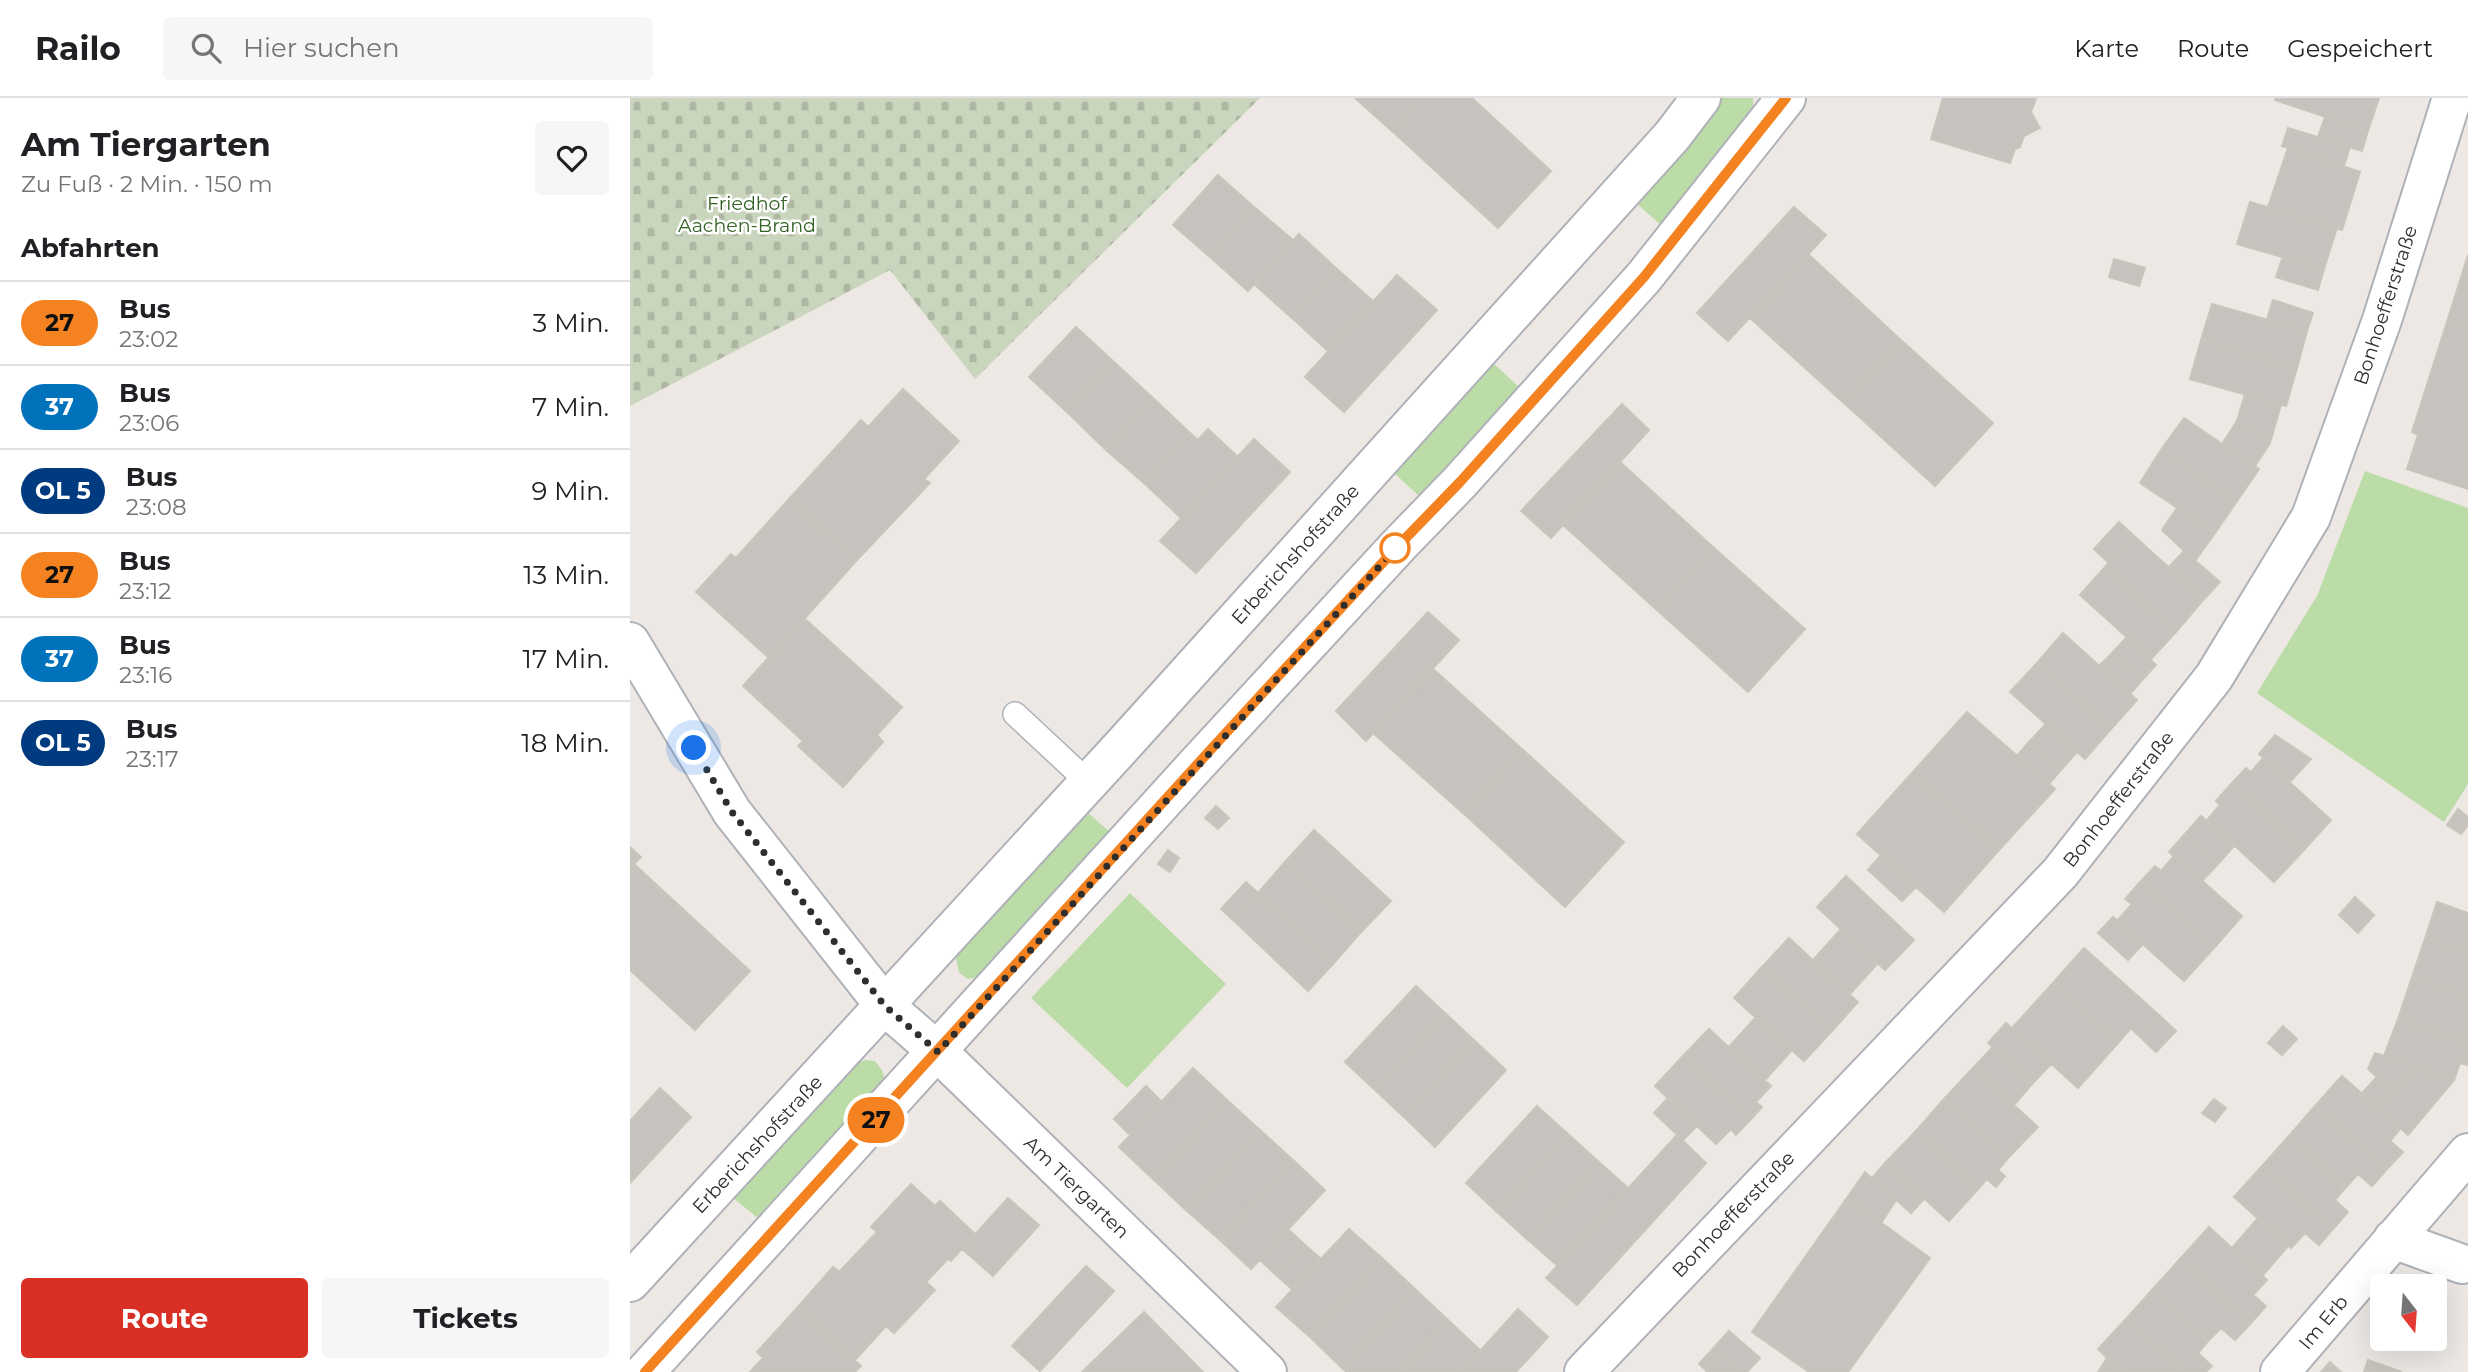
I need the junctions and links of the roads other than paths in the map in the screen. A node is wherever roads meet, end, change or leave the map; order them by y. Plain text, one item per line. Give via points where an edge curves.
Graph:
1 (1701, 98) edge
2 (1786, 98) edge
3 (2452, 98) edge
4 (630, 642) edge
5 (1015, 714) dead end
6 (1089, 783) junction
7 (885, 1006) junction
8 (938, 1052) junction
9 (2468, 1153) edge
10 (2393, 1239) junction
11 (2462, 1264) dead end
12 (630, 1282) edge
13 (645, 1372) edge
14 (1266, 1372) edge
15 (1584, 1372) edge
16 (2280, 1372) edge

1 - 6 street, Erberichshofstraße via 1672,136
2 - 8 street via 1644,277
3 - 15 street, Bonhoefferstraße via 2382,320 2311,517 2214,677 2060,873
4 - 7 street via 732,812
5 - 6 lane
6 - 7 street, Erberichshofstraße
7 - 8 street, Am Tiergarten
7 - 12 street, Erberichshofstraße
8 - 13 street
8 - 14 street, Am Tiergarten
9 - 10 street, Im Erb
10 - 11 street
10 - 16 street, Im Erb

